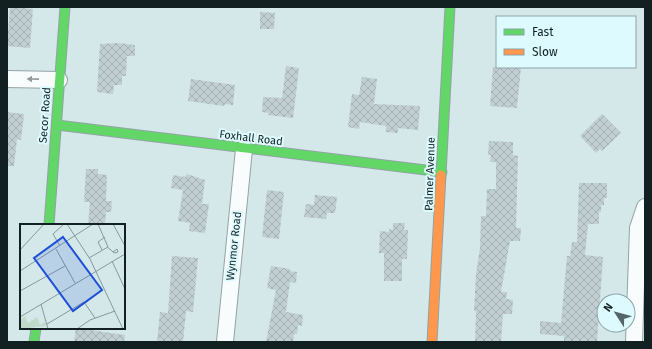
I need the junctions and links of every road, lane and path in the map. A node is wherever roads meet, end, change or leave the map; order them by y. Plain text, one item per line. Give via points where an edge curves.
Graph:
1 (65, 7) edge
2 (450, 7) edge
3 (7, 79) edge
4 (60, 80) junction
5 (57, 126) junction
6 (244, 149) junction
7 (442, 172) junction
8 (645, 207) edge
9 (49, 224) edge
10 (36, 329) edge
11 (34, 342) edge
12 (225, 342) edge
13 (432, 342) edge
14 (634, 342) edge

1 - 4 street, Secor Road
2 - 7 street, Palmer Avenue
4 -> 3 street
4 - 5 street, Secor Road
5 - 6 street, Foxhall Road
5 - 9 street, Secor Road
6 - 7 street, Foxhall Road
6 - 12 street, Wynmor Road
7 - 13 street, Palmer Avenue
8 - 14 street via 638,228
10 - 11 street

